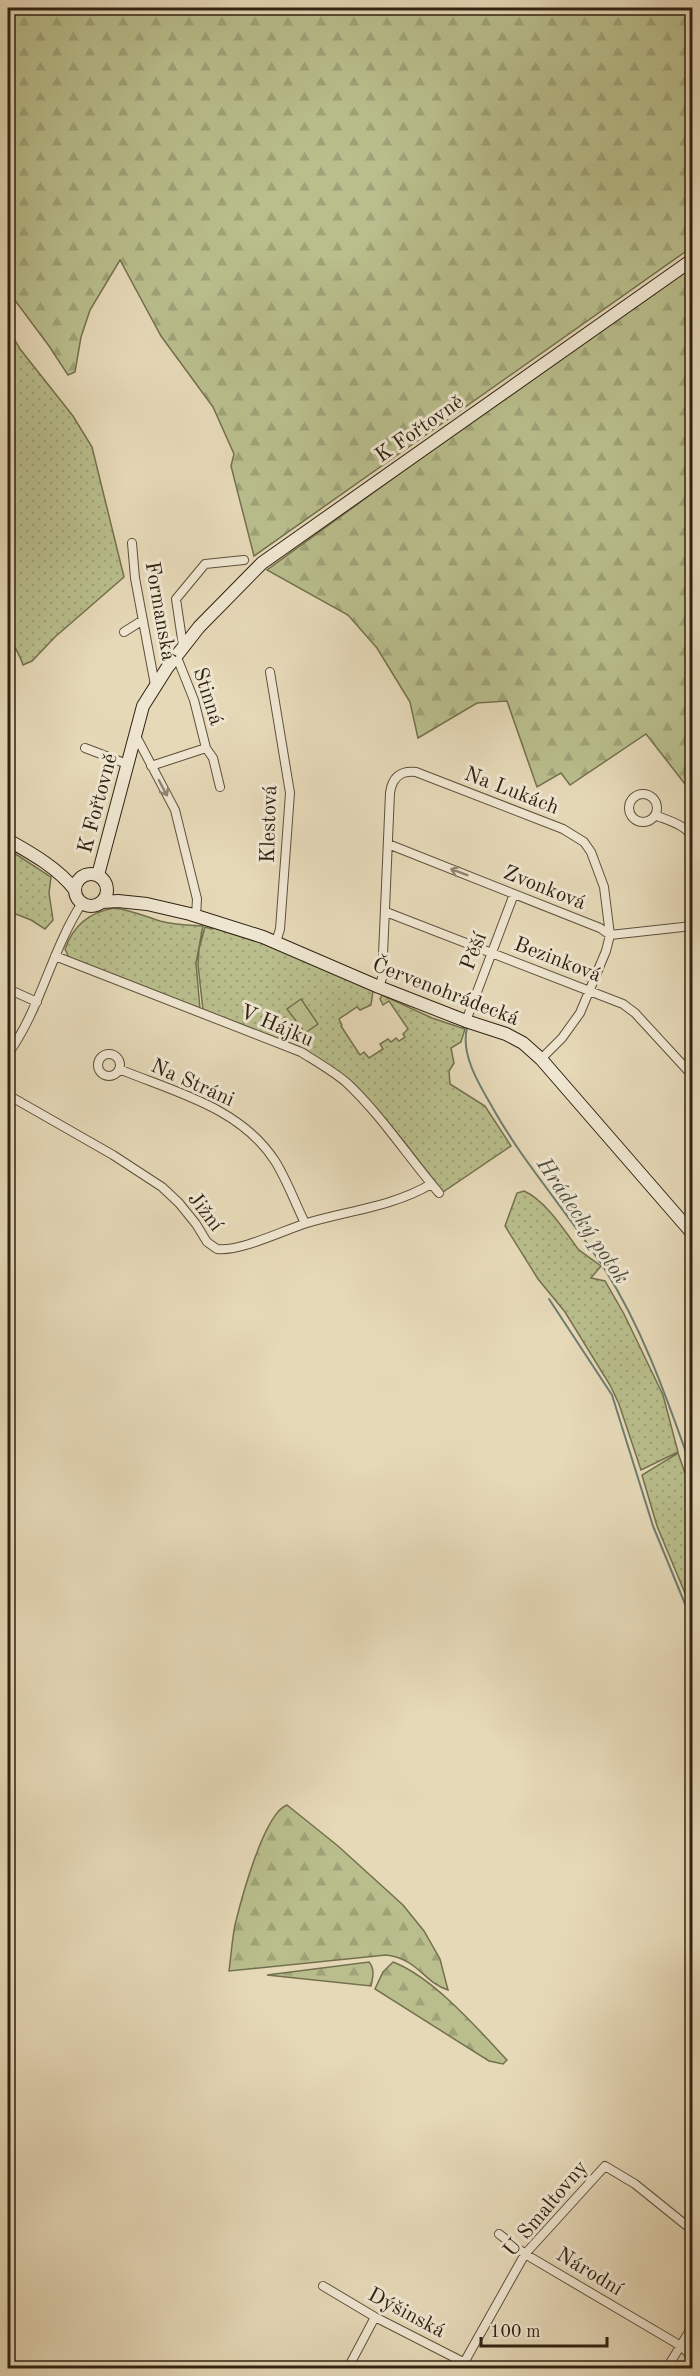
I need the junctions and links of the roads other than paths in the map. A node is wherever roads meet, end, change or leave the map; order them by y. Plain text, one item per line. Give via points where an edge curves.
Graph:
1 (693, 260) edge
2 (132, 543) dead end
3 (244, 560) dead end
4 (143, 620) junction
5 (124, 632) dead end
6 (180, 651) junction
7 (270, 672) dead end
8 (155, 685) junction
9 (136, 736) junction
10 (85, 748) dead end
11 (206, 748) junction
12 (127, 764) junction
13 (151, 766) junction
14 (220, 787) dead end
15 (654, 814) dead end
16 (693, 838) edge
17 (8, 840) edge
18 (388, 844) junction
19 (40, 859) junction
20 (83, 876) junction
21 (102, 880) junction
22 (75, 890) junction
23 (514, 894) junction
24 (102, 902) junction
25 (82, 903) junction
26 (147, 904) junction
27 (386, 912) junction
28 (196, 916) junction
29 (693, 926) edge
30 (610, 935) junction
31 (276, 942) junction
32 (491, 952) junction
33 (55, 956) junction
34 (379, 987) junction
35 (8, 989) edge
36 (589, 990) junction
37 (37, 1002) junction
38 (466, 1021) junction
39 (8, 1054) edge
40 (541, 1059) junction
41 (118, 1069) dead end
42 (693, 1074) edge
43 (8, 1095) edge
44 (431, 1184) junction
45 (439, 1193) dead end
46 (305, 1223) junction
47 (693, 1233) edge
48 (693, 2229) edge
49 (499, 2234) dead end
50 (525, 2254) junction
51 (323, 2286) dead end
52 (375, 2317) junction
53 (693, 2327) edge
54 (681, 2346) junction
55 (693, 2357) edge
56 (463, 2366) edge
57 (348, 2368) edge
58 (475, 2368) edge
59 (667, 2368) edge

1 - 6 street, K Fořtovně via 262,563
2 - 4 street, Formanská
3 - 6 street via 205,564 176,599
4 - 5 street
4 - 8 street, Formanská
6 - 8 street, K Fořtovně
6 - 11 street, Stinná
7 - 31 street, Klestová via 290,793
8 - 9 street, K Fořtovně via 143,706
9 - 12 street, K Fořtovně
9 - 13 street
10 - 12 street
11 - 13 street, Stinná
11 - 14 street, Stinná via 213,758
12 - 21 street, K Fořtovně
13 -> 28 street via 175,810 197,899
15 - 16 street via 681,826
17 - 19 street
23 -> 18 street, Zvonková
18 - 27 street, Na Lukách
18 - 30 street, Na Lukách via 391,784 409,771 562,828 584,842 600,871
19 - 20 street
19 - 22 street
20 - 21 street
20 - 22 street
21 - 24 street via 106,894
21 - 26 street, Červenohrádecká
22 - 25 street
23 - 30 street, Zvonková
23 - 32 street, Pěší
24 - 25 street via 90,906
24 - 26 street, Červenohrádecká
25 - 33 street
26 - 28 street, Červenohrádecká
27 - 32 street, Bezinková
27 - 34 street, Na Lukách
28 - 31 street, Červenohrádecká
29 - 30 street
30 - 36 street, Na Lukách
31 - 34 street, Červenohrádecká
32 - 36 street, Bezinková
32 - 38 street, Pěší
33 - 37 street
33 - 44 street, V Hájku via 301,1052 348,1084
34 - 38 street, Červenohrádecká
35 - 37 street
36 - 40 street, Na Lukách via 570,1029
36 - 42 street, Bezinková via 628,1008
37 - 39 street
38 - 40 street, Červenohrádecká via 515,1038
40 - 47 street, Červenohrádecká
41 - 46 street, Na Stráni via 202,1102 240,1124 275,1162
43 - 46 street, Jižní via 162,1187 213,1247 222,1250 241,1246
44 - 45 street, V Hájku
44 - 46 street, Jižní via 404,1196
48 - 50 street, U Smaltovny via 605,2166
49 - 50 street, Národní
50 - 54 street, Národní
50 - 56 street, U Smaltovny
51 - 52 street, Dýšinská
52 - 56 street, Dýšinská
52 - 57 street
53 - 54 street
54 - 55 street, Národní
54 - 59 street
56 - 58 street, Dýšinská

